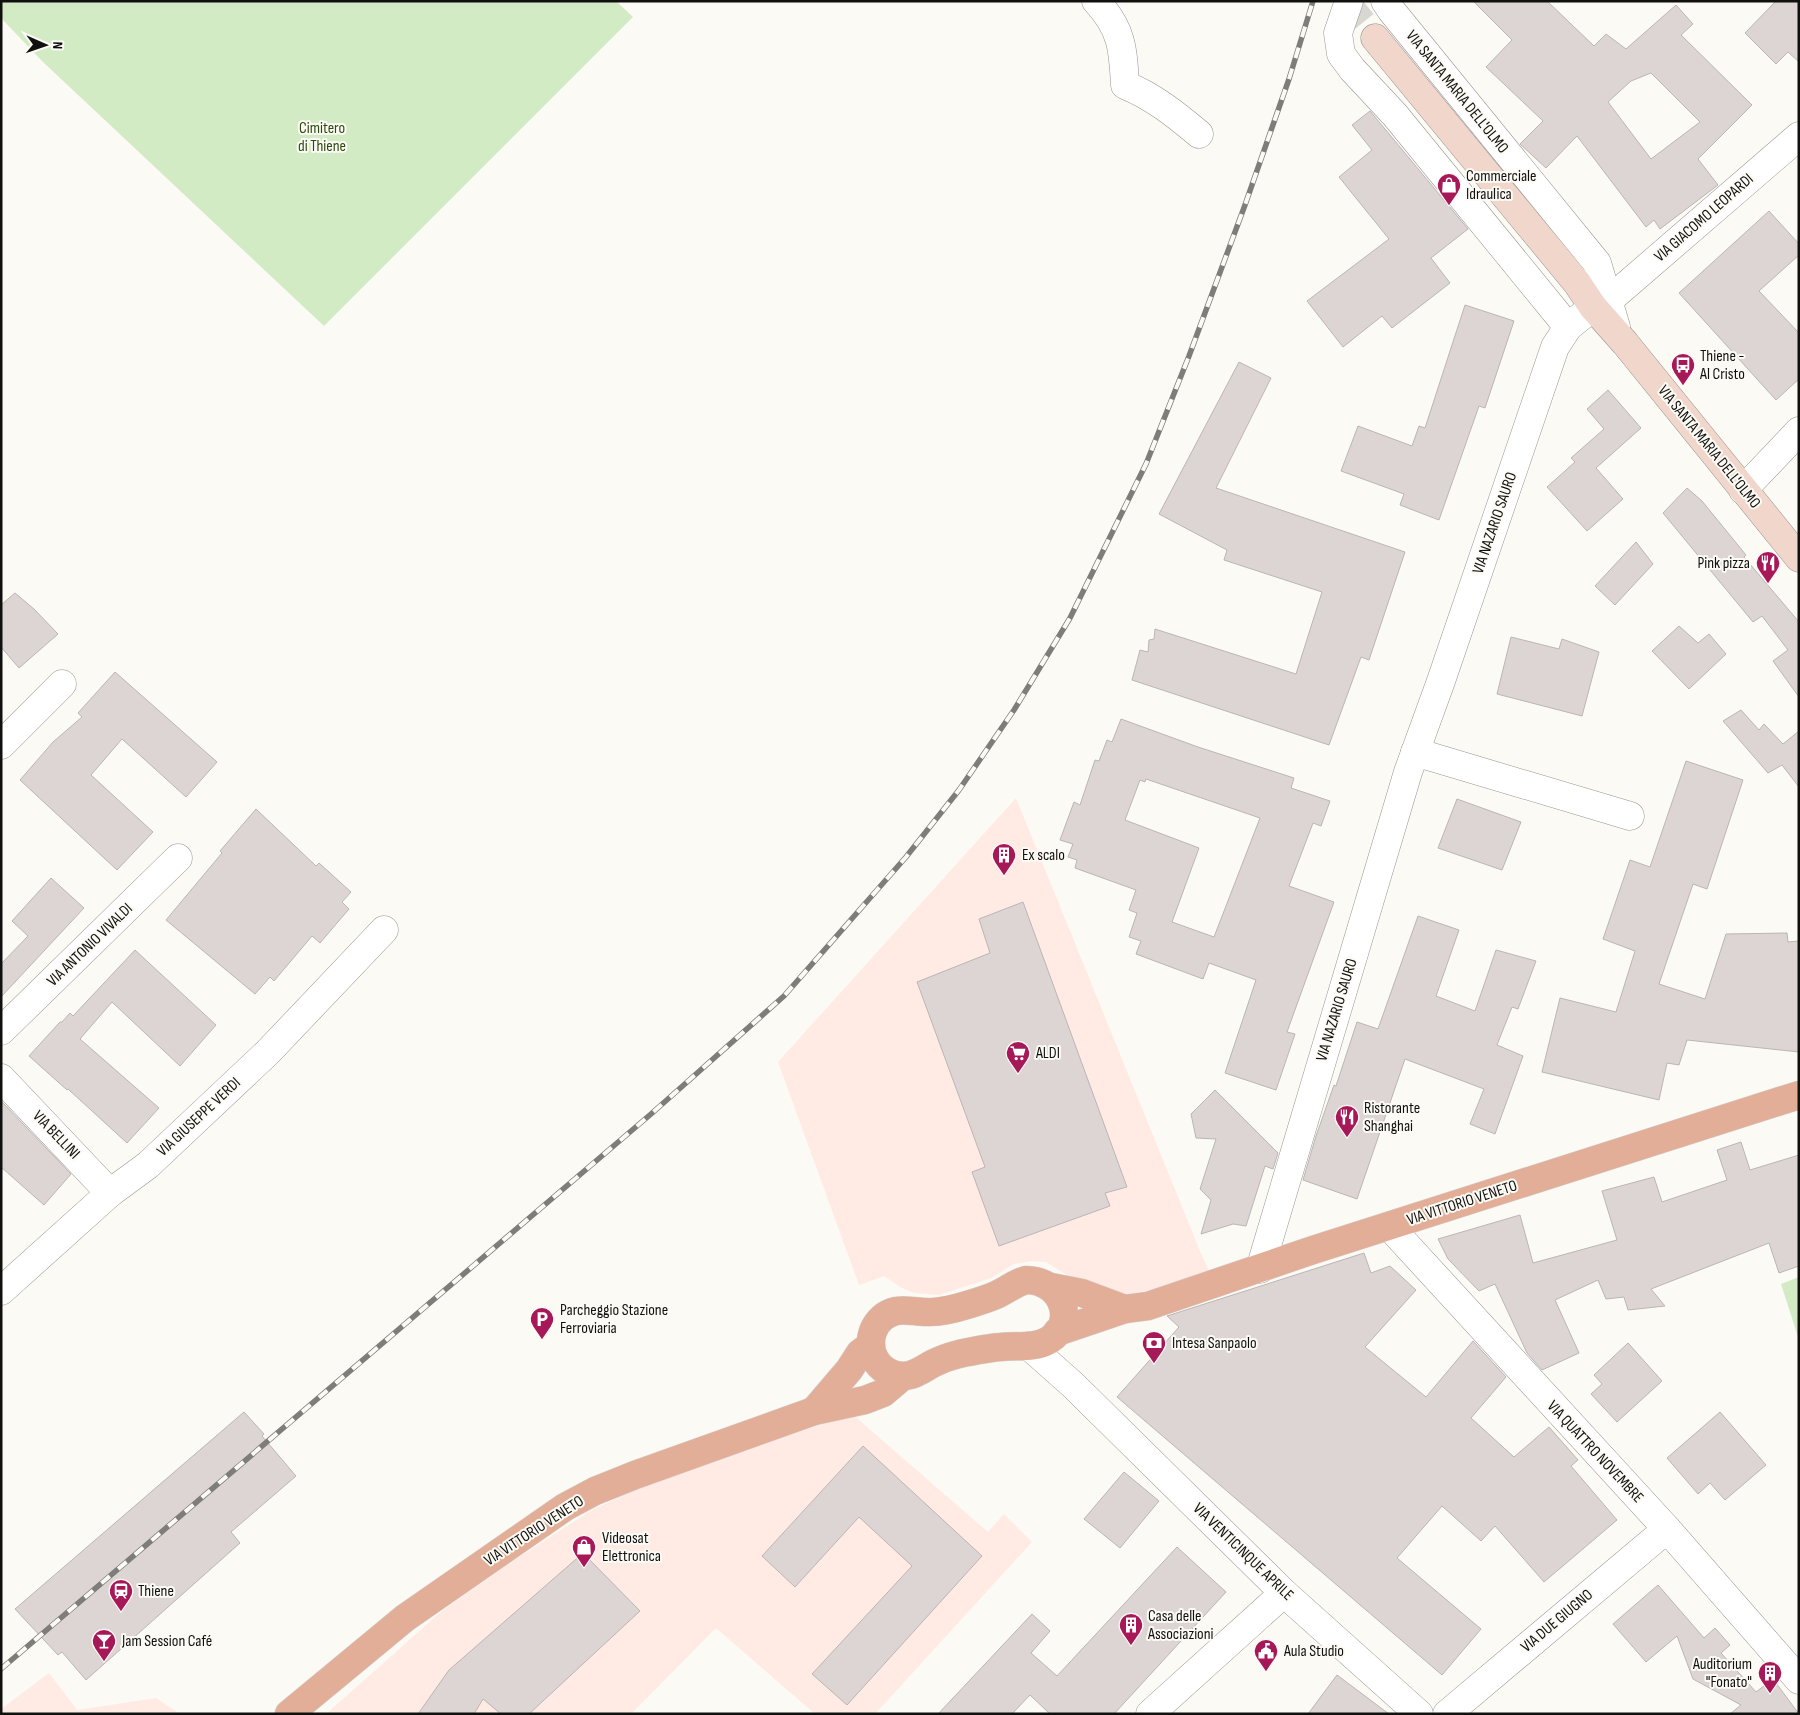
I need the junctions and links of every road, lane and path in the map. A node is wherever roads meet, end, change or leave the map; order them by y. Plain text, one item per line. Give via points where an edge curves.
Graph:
1 (1096, 1) edge
2 (1367, 3) edge
3 (1375, 38) tunnel mouth
4 (1199, 134) dead end
5 (1799, 136) edge
6 (1601, 304) junction
7 (1568, 328) junction
8 (1799, 431) edge
9 (1743, 490) junction
10 (1799, 558) edge
11 (62, 684) dead end
12 (1, 745) edge
13 (1415, 752) junction
14 (1630, 816) dead end
15 (178, 858) dead end
16 (384, 930) dead end
17 (1, 1031) edge
18 (1, 1078) edge
19 (1799, 1095) edge
20 (110, 1192) junction
21 (1389, 1226) junction
22 (1260, 1269) junction
23 (1051, 1287) junction
24 (1, 1291) edge
25 (1125, 1310) junction
26 (1046, 1338) junction
27 (871, 1345) junction
28 (903, 1376) junction
29 (814, 1411) junction
30 (1667, 1529) junction
31 (1284, 1593) junction
32 (1799, 1680) edge
33 (289, 1714) edge
34 (1150, 1714) edge
35 (1419, 1714) edge
36 (1447, 1714) edge

1 - 4 street via 1113,21 1121,40 1125,85 1158,101
2 - 6 street, VIA SANTA MARIA DELL'OLMO via 1597,263
2 - 7 street, VIA SANTA MARIA DELL'OLMO via 1338,33 1341,54 1395,115
3 - 6 main road, VIA SANTA MARIA DELL'OLMO via 1577,283
5 - 6 street, VIA GIACOMO LEOPARDI
6 - 7 street, VIA NAZARIO SAURO
6 - 9 main road, VIA SANTA MARIA DELL'OLMO via 1619,335
7 - 13 street, VIA NAZARIO SAURO via 1555,347
8 - 9 street
9 - 10 main road, VIA SANTA MARIA DELL'OLMO
11 - 12 street
13 - 14 street
13 - 22 street, VIA NAZARIO SAURO
15 - 17 street, VIA ANTONIO VIVALDI
16 - 20 street, VIA GIUSEPPE VERDI via 268,1052 148,1165
18 - 20 street, VIA BELLINI
19 - 21 main road, VIA VITTORIO VENETO
20 - 24 street, VIA GIUSEPPE VERDI
21 - 22 main road, VIA VITTORIO VENETO
21 - 30 street, VIA QUATTRO NOVEMBRE
22 - 25 main road, VIA VITTORIO VENETO via 1148,1306
23 - 25 main road, VIA VITTORIO VENETO via 1082,1293
23 - 26 main road via 1059,1296 1062,1319
23 - 27 main road, VIA VITTORIO VENETO via 1039,1281 1026,1280 995,1296 941,1312 895,1311 875,1326
25 - 26 main road, VIA VITTORIO VENETO
26 - 28 main road, VIA VITTORIO VENETO via 944,1358 914,1374
26 - 31 street, VIA VENTICINQUE APRILE via 1073,1385
27 - 28 main road via 880,1366 887,1372
27 - 29 main road, VIA VITTORIO VENETO via 860,1352
28 - 29 main road, VIA VITTORIO VENETO via 883,1392 865,1400
29 - 33 main road, VIA VITTORIO VENETO via 635,1475 565,1507 405,1618
30 - 32 street, VIA QUATTRO NOVEMBRE
30 - 36 street, VIA DUE GIUGNO
31 - 34 street
31 - 35 street, VIA VENTICINQUE APRILE

